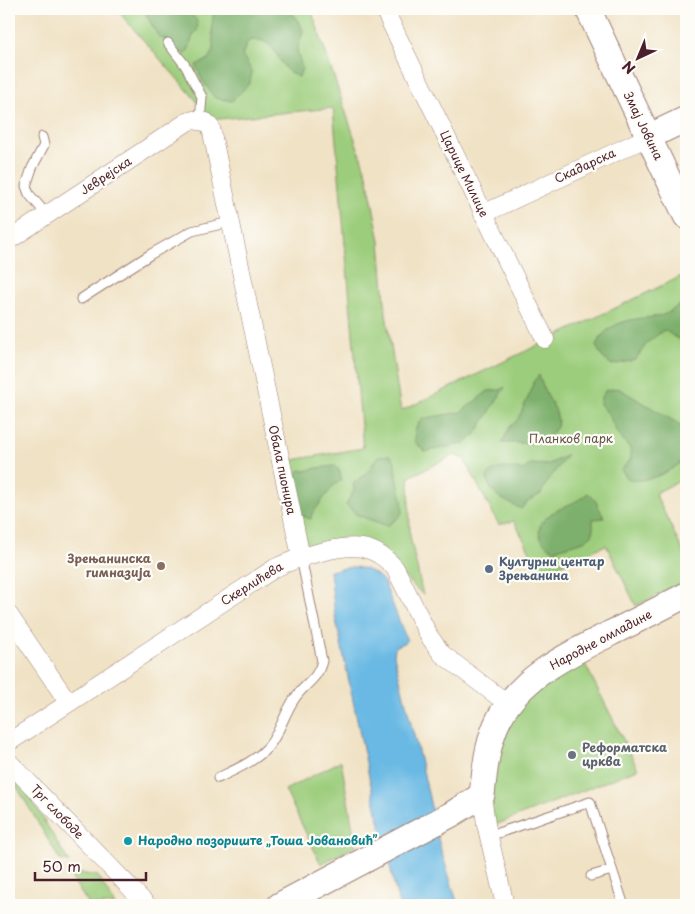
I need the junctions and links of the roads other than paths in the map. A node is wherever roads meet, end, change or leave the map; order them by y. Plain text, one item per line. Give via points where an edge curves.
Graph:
1 (384, 9) edge
2 (588, 9) edge
3 (168, 43) dead end
4 (686, 119) edge
5 (203, 121) junction
6 (42, 137) dead end
7 (648, 137) junction
8 (483, 214) junction
9 (47, 215) junction
10 (686, 216) edge
11 (230, 222) junction
12 (9, 240) edge
13 (81, 298) dead end
14 (544, 339) dead end
15 (301, 557) junction
16 (686, 595) edge
17 (9, 615) edge
18 (68, 702) junction
19 (508, 704) junction
20 (9, 742) edge
21 (9, 762) edge
22 (218, 778) dead end
23 (482, 795) junction
24 (489, 836) junction
25 (612, 870) junction
26 (591, 876) dead end
27 (623, 902) dead end
28 (146, 905) edge
29 (280, 905) edge
30 (505, 905) edge

1 - 8 street, Царице Милице
2 - 7 street, Змај Јовина
3 - 5 lane via 185,65 202,97
4 - 7 street, Скадарска
5 - 9 street, Јеврејска via 187,122
5 - 11 street, Обала пионира via 211,128
6 - 9 lane via 44,145 26,186
7 - 8 street, Скадарска
7 - 10 street, Змај Јовина
8 - 14 street, Царице Милице
9 - 12 street, Јеврејска
11 - 13 lane via 192,231
11 - 15 street, Обала пионира
15 - 18 street, Скерлићева via 275,568
15 - 19 street, Скерлићева via 350,547 364,548 384,556 395,568 429,636 442,654
15 - 22 lane, Обала пионира via 321,667 295,698 267,748 246,764
16 - 19 street, Народне омладине via 556,662 536,676
17 - 18 street
18 - 20 street
19 - 23 street, Народне омладине via 490,743
21 - 28 street, Трг слободе
23 - 24 street
23 - 29 street
24 - 25 lane via 590,802
24 - 30 street
25 - 26 lane
25 - 27 lane

